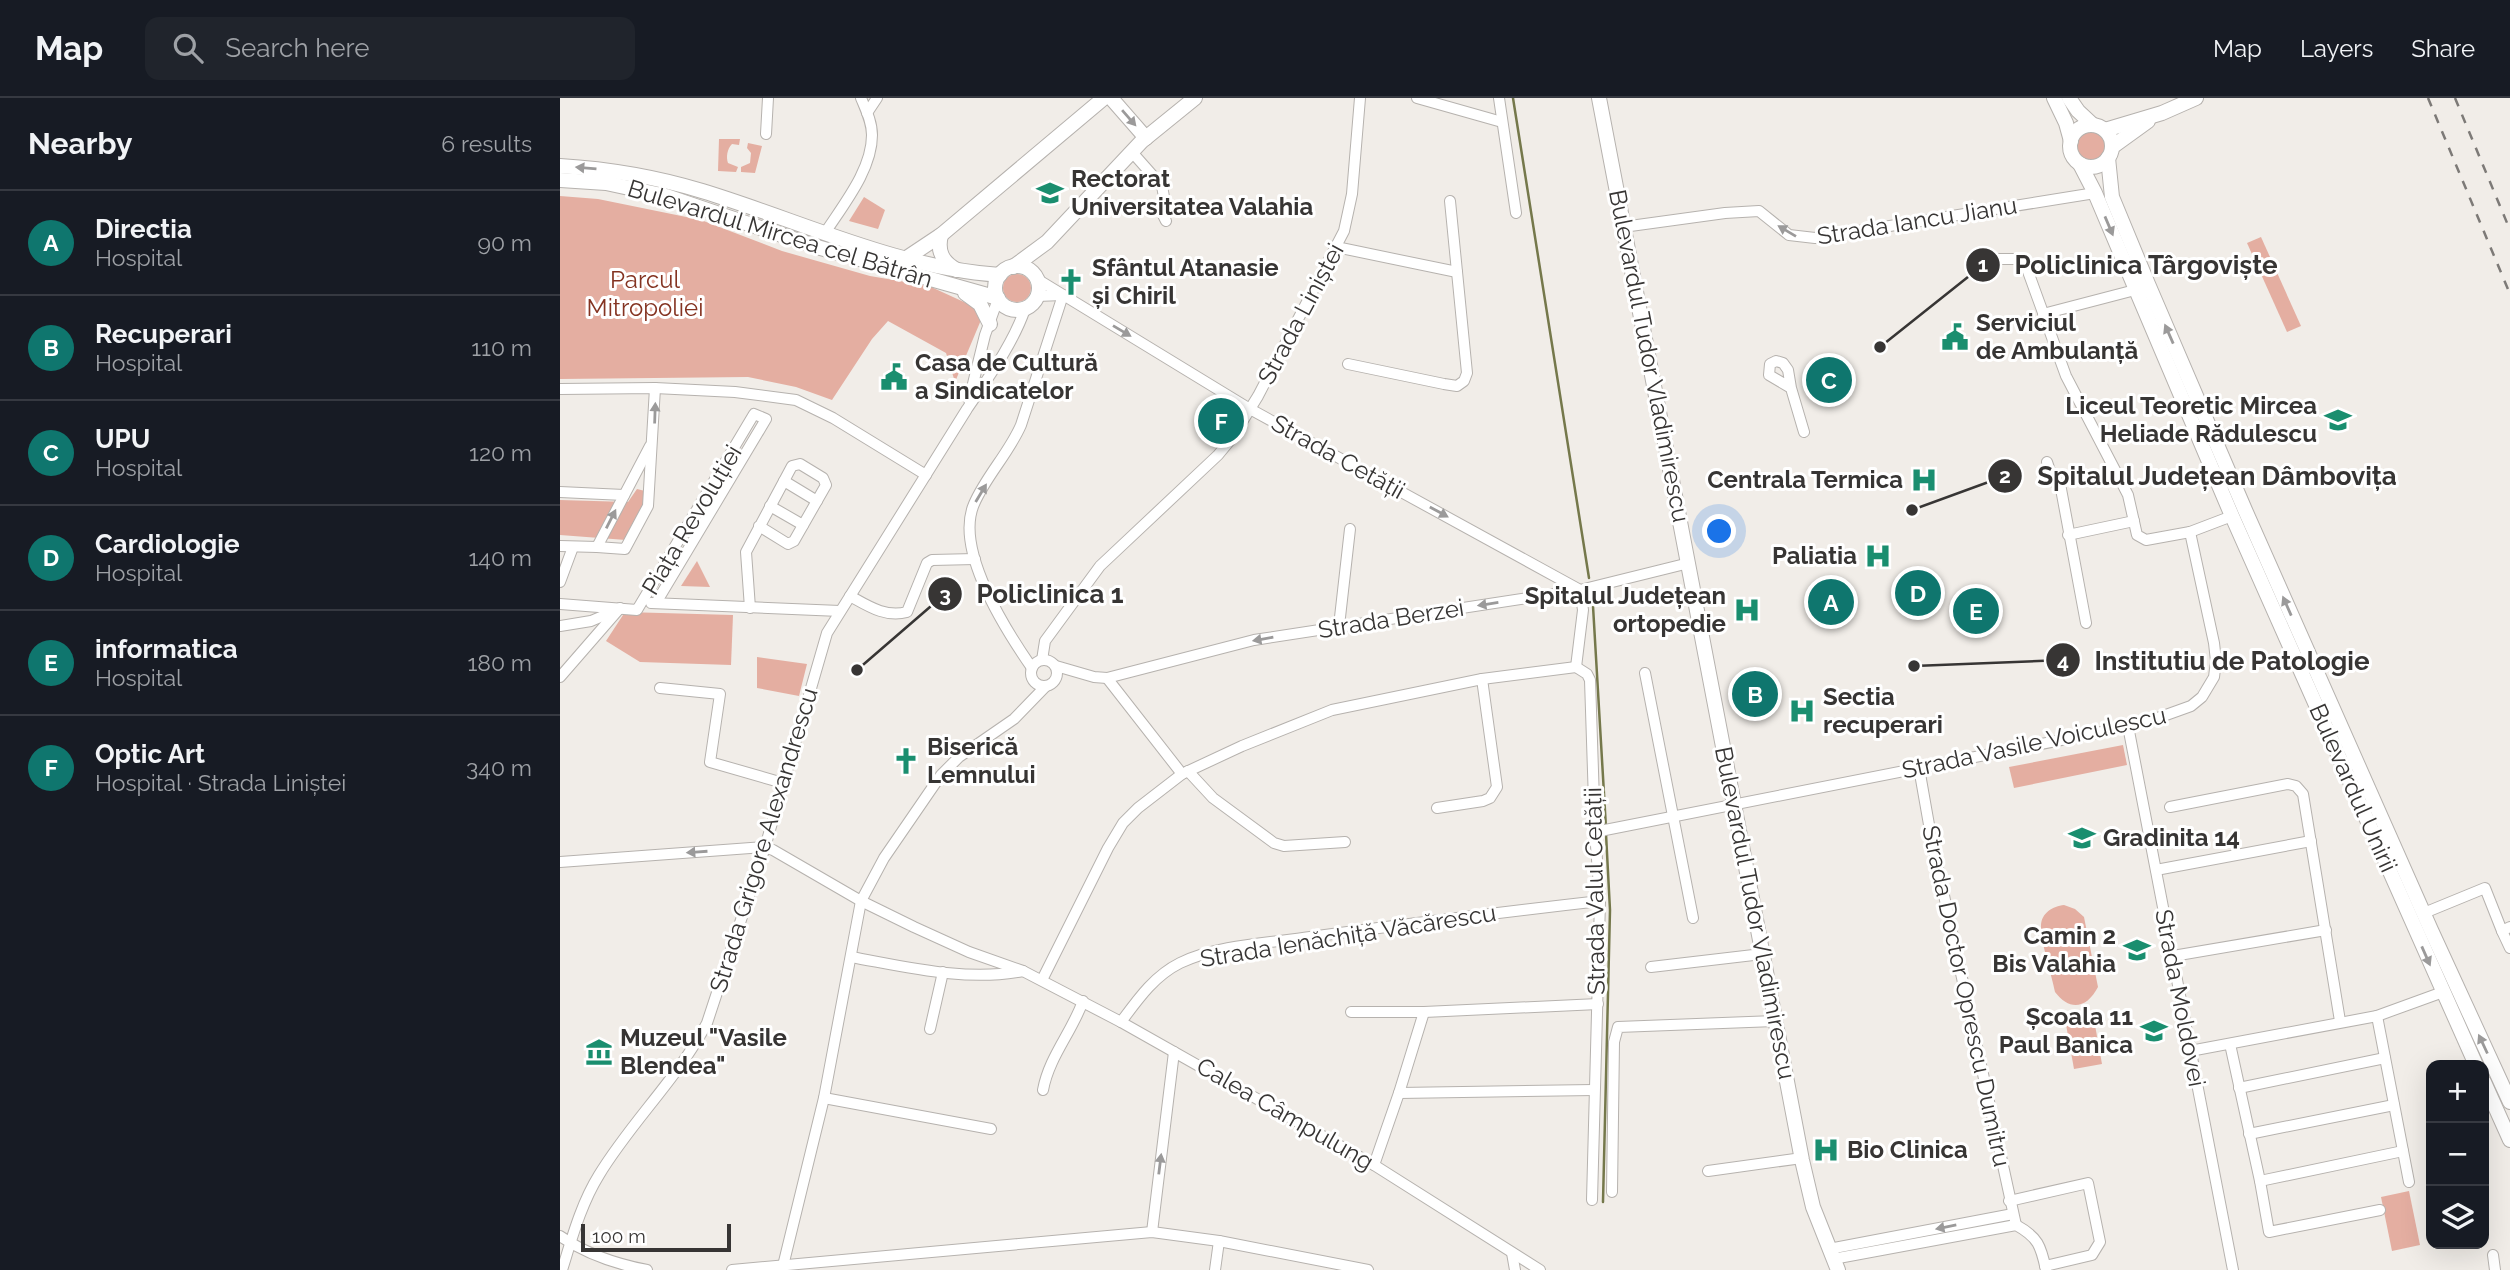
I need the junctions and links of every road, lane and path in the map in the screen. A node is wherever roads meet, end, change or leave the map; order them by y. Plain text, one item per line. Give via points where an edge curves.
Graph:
1 (768, 98) edge
2 (861, 98) edge
3 (877, 98) edge
4 (1104, 98) edge
5 (1111, 98) edge
6 (1195, 98) edge
7 (1360, 98) edge
8 (1417, 98) edge
9 (1499, 98) edge
10 (1599, 98) edge
11 (2054, 98) edge
12 (2069, 98) edge
13 (2196, 98) edge
14 (867, 113) junction
15 (2158, 114) junction
16 (1502, 122) junction
17 (2099, 128) junction
18 (766, 134) dead end
19 (1146, 138) junction
20 (2071, 141) junction
21 (1131, 151) junction
22 (2110, 152) junction
23 (2080, 164) junction
24 (560, 166) edge
25 (560, 180) edge
26 (2095, 193) junction
27 (1450, 201) dead end
28 (1516, 213) dead end
29 (1166, 221) dead end
30 (1623, 227) junction
31 (825, 233) junction
32 (941, 235) junction
33 (1046, 242) junction
34 (1336, 247) junction
35 (905, 259) junction
36 (1998, 259) dead end
37 (1013, 267) junction
38 (1457, 272) junction
39 (965, 273) junction
40 (1000, 275) junction
41 (1035, 277) junction
42 (948, 284) junction
43 (2141, 287) junction
44 (1063, 295) junction
45 (1037, 296) junction
46 (998, 299) junction
47 (1025, 309) junction
48 (2043, 314) junction
49 (990, 324) junction
50 (1349, 364) dead end
51 (655, 388) junction
52 (1791, 388) dead end
53 (560, 389) edge
54 (967, 409) junction
55 (1250, 409) junction
56 (1804, 432) dead end
57 (654, 438) junction
58 (2047, 462) dead end
59 (926, 475) junction
60 (784, 481) junction
61 (560, 492) edge
62 (624, 495) junction
63 (817, 501) junction
64 (770, 506) junction
65 (2238, 513) junction
66 (2134, 521) junction
67 (759, 526) junction
68 (803, 526) junction
69 (1350, 529) dead end
70 (2190, 532) junction
71 (2068, 535) junction
72 (560, 546) edge
73 (573, 547) junction
74 (597, 547) junction
75 (975, 559) junction
76 (1689, 563) junction
77 (560, 582) edge
78 (1580, 590) junction
79 (850, 596) junction
80 (643, 602) junction
81 (656, 603) junction
82 (560, 604) edge
83 (620, 608) junction
84 (750, 608) junction
85 (840, 611) junction
86 (2086, 623) dead end
87 (560, 626) edge
88 (1339, 626) junction
89 (1036, 666) junction
90 (1056, 666) junction
91 (1576, 667) junction
92 (1645, 673) dead end
93 (560, 677) edge
94 (1094, 677) junction
95 (1107, 678) junction
96 (1482, 680) junction
97 (1051, 683) junction
98 (660, 688) dead end
99 (1025, 707) junction
100 (2128, 726) junction
101 (1919, 768) junction
102 (1185, 773) junction
103 (783, 783) junction
104 (1734, 804) junction
105 (2170, 807) dead end
106 (1437, 808) dead end
107 (1672, 817) junction
108 (1595, 832) junction
109 (2311, 841) junction
110 (1345, 842) dead end
111 (765, 847) junction
112 (560, 862) edge
113 (2156, 870) junction
114 (862, 901) junction
115 (1600, 901) junction
116 (2417, 916) junction
117 (1693, 918) dead end
118 (2506, 929) edge
119 (2326, 930) junction
120 (2510, 948) edge
121 (1762, 954) junction
122 (2173, 956) junction
123 (851, 957) junction
124 (1651, 967) dead end
125 (1023, 971) junction
126 (943, 972) junction
127 (1042, 980) junction
128 (2450, 989) junction
129 (1083, 1001) junction
130 (1598, 1004) junction
131 (1351, 1012) dead end
132 (1424, 1012) junction
133 (2377, 1016) junction
134 (1775, 1021) junction
135 (2340, 1021) junction
136 (1121, 1022) junction
137 (930, 1030) dead end
138 (2230, 1044) junction
139 (2190, 1051) junction
140 (1174, 1052) junction
141 (2385, 1058) junction
142 (2474, 1060) edge
143 (2239, 1088) junction
144 (1043, 1090) dead end
145 (1594, 1090) junction
146 (1399, 1093) junction
147 (2489, 1093) edge
148 (824, 1098) junction
149 (2510, 1102) edge
150 (2394, 1105) junction
151 (991, 1129) dead end
152 (2249, 1134) junction
153 (2510, 1140) edge
154 (2403, 1151) junction
155 (1802, 1158) junction
156 (1374, 1165) junction
157 (1708, 1171) dead end
158 (2260, 1181) junction
159 (2409, 1182) dead end
160 (1612, 1192) dead end
161 (1592, 1200) dead end
162 (2009, 1201) junction
163 (2380, 1210) dead end
164 (2014, 1219) junction
165 (1152, 1232) junction
166 (560, 1236) edge
167 (1219, 1241) junction
168 (570, 1244) junction
169 (1512, 1253) junction
170 (2493, 1255) dead end
171 (1833, 1259) edge
172 (817, 1266) edge
173 (783, 1268) edge
174 (2046, 1268) edge
175 (562, 1270) edge
176 (647, 1270) edge
177 (733, 1270) edge
178 (1215, 1270) edge
179 (1368, 1270) edge
180 (1515, 1270) edge
181 (1540, 1270) edge
182 (2233, 1270) edge
183 (2495, 1270) edge

1 - 18 street
2 - 14 street
3 - 14 street
4 - 32 main road
5 -> 19 main road
6 - 19 main road
7 - 34 street, Strada Liniștei via 1350,213
8 - 16 street
9 - 16 street
10 - 30 main road, Bulevardul Tudor Vladimirescu
11 - 20 main road
12 - 17 main road
13 - 15 main road
14 - 31 street via 872,134 866,163
15 - 17 main road
15 - 22 main road
16 - 28 street
17 - 20 main road via 2079,129
17 - 22 main road via 2110,138
19 - 21 main road
20 - 23 main road via 2071,153
21 - 29 street via 1162,186 1160,209
21 - 33 main road
22 - 23 main road via 2095,167
22 - 43 main road, Bulevardul Unirii via 2112,197
23 - 26 main road, Bulevardul Unirii
31 -> 24 main road, Bulevardul Mircea cel Bătrân via 677,184
25 - 42 main road, Bulevardul Mircea cel Bătrân via 606,183 666,196 817,247
26 -> 30 street, Strada Iancu Jianu via 1815,238 1789,234 1759,211
26 -> 43 main road, Bulevardul Unirii
27 - 38 street
30 - 76 main road, Bulevardul Tudor Vladimirescu
31 - 35 main road, Bulevardul Mircea cel Bătrân
32 - 35 main road
32 - 39 main road via 939,248 944,260
33 - 37 main road
33 - 41 main road
34 - 38 street
34 - 55 street, Strada Liniștei
35 - 39 main road, Bulevardul Mircea cel Bătrân
36 - 48 street via 2021,259
37 - 40 main road
37 - 41 main road via 1025,268
38 - 50 street via 1467,373 1464,381 1457,386
39 - 40 main road, Bulevardul Mircea cel Bătrân
40 - 46 main road
41 - 44 street, Strada Cetății
41 - 45 main road
42 - 46 main road, Bulevardul Mircea cel Bătrân
42 - 49 main road via 981,304
43 - 48 street
43 - 65 main road, Bulevardul Unirii
44 - 45 street
44 -> 55 street, Strada Cetății
75 -> 44 street via 973,505 1021,425
45 - 47 main road
46 - 47 main road via 1011,309
46 - 49 street, Strada Grigore Alexandrescu
47 - 54 street, Strada Grigore Alexandrescu via 991,375
48 - 66 street via 2066,376 2128,495
49 - 54 street, Strada Grigore Alexandrescu
51 - 53 street
57 -> 51 street
51 - 59 street via 796,400
52 - 56 street
54 - 59 street, Strada Grigore Alexandrescu
55 -> 78 street, Strada Cetății
55 - 89 street, Strada Liniștei via 1218,455 1100,566 1045,641
57 - 62 street
57 - 74 street via 648,506 625,549
58 - 71 street via 2061,489
59 - 79 street, Strada Grigore Alexandrescu
60 - 63 street
60 - 63 street via 792,466 800,464 823,478 826,485
60 - 64 street
61 - 62 street
74 -> 62 street
63 - 68 street
64 - 67 street
64 - 68 street
65 - 70 street
65 - 116 main road, Bulevardul Unirii
66 - 70 street via 2142,540
66 - 71 street
67 - 68 street via 788,544
67 - 84 street via 746,552
69 - 88 street
70 - 100 street, Strada Vasile Voiculescu via 2214,643 2214,677 2191,706
71 - 86 street
72 - 73 street
73 - 74 street
73 - 77 street
75 - 79 street via 932,560 907,612 879,611
75 - 89 street via 1001,622
76 - 78 street, Strada Berzei
76 - 104 main road, Bulevardul Tudor Vladimirescu
78 -> 88 street, Strada Berzei
78 - 91 street via 1583,610
79 - 85 street, Strada Grigore Alexandrescu
80 - 81 street
80 - 81 street, Piața Revoluției via 754,414 766,419
80 - 83 street, Piața Revoluției via 637,610
81 - 84 street
82 - 83 street
83 - 87 street via 591,621
83 - 93 street
84 - 85 street
85 - 103 street, Strada Grigore Alexandrescu via 827,633
88 -> 95 street, Strada Berzei via 1254,640
89 - 90 street via 1049,660
89 - 97 street via 1038,684
89 - 99 street
90 - 94 street, Strada Berzei
90 - 97 street via 1058,674
91 - 96 street
91 - 108 street, Strada Valul Cetății via 1590,680
92 - 107 street
94 - 95 street, Strada Berzei
94 - 97 street, Strada Berzei
95 - 102 street
96 - 102 street via 1332,710
96 - 106 street via 1497,787 1483,801
97 - 99 street
98 - 103 street via 720,694 710,762
99 - 114 street via 941,775 879,866
100 - 101 street, Strada Vasile Voiculescu
100 - 113 street, Strada Moldovei
101 - 104 street, Strada Vasile Voiculescu
101 - 162 street, Strada Doctor Oprescu Dumitru
102 - 110 street via 1273,843
102 - 127 street via 1123,823
103 - 111 street, Strada Grigore Alexandrescu
104 - 107 street, Strada Vasile Voiculescu
104 - 121 main road, Bulevardul Tudor Vladimirescu
105 - 109 street via 2288,784 2302,794
107 - 108 street, Strada Vasile Voiculescu
107 - 117 street
108 - 115 street, Strada Valul Cetății
109 - 113 street
109 - 119 street
111 -> 112 street
111 - 114 street, Calea Câmpulung
111 - 168 street, Strada Grigore Alexandrescu via 708,1023 597,1177
113 - 122 street, Strada Moldovei
114 - 123 street
114 - 125 street, Calea Câmpulung via 955,946
115 - 130 street, Strada Valul Cetății
115 - 136 street, Strada Ienăchiță Văcărescu via 1324,935 1199,956 1163,974
116 - 118 street via 2485,888
116 - 128 main road, Bulevardul Unirii
118 - 120 street
119 - 122 street
119 - 135 street
121 - 124 street
121 - 134 main road, Bulevardul Tudor Vladimirescu
122 - 139 street, Strada Moldovei
123 - 126 street
123 - 148 street
125 - 126 street via 986,975
125 - 127 street, Calea Câmpulung
126 - 137 street
127 - 129 street, Calea Câmpulung
128 - 133 street
128 - 142 main road, Bulevardul Unirii
149 -> 128 main road, Bulevardul Unirii
129 - 136 street, Calea Câmpulung
129 - 144 street
130 - 132 street
130 - 145 street, Strada Valul Cetății
131 - 132 street
132 - 146 street
133 - 135 street
133 - 141 street
134 - 155 main road, Bulevardul Tudor Vladimirescu
134 - 160 street, Strada Valul Cetății via 1622,1025 1615,1031
135 - 138 street
136 - 140 street, Calea Câmpulung
138 - 139 street
138 - 143 street
139 - 182 street, Strada Moldovei
140 - 156 street, Calea Câmpulung
165 -> 140 street
141 - 143 street
141 - 150 street
143 - 152 street
145 - 146 street
145 - 161 street, Strada Valul Cetății
146 - 156 street
147 - 153 main road
148 - 151 street
148 - 173 street
150 - 152 street
150 - 154 street
152 - 158 street
154 - 158 street
154 - 159 street
155 - 157 street
155 - 171 main road, Bulevardul Tudor Vladimirescu via 1813,1207
156 - 169 street, Calea Câmpulung
158 - 163 street via 2269,1233
162 - 164 street, Strada Doctor Oprescu Dumitru
162 - 174 street via 2088,1183 2100,1242 2092,1255
164 - 171 street
164 - 174 street via 2033,1234
165 - 167 street
165 - 172 street
166 - 168 street
167 - 178 street
167 - 179 street
168 - 175 street, Strada Grigore Alexandrescu
168 - 176 street
169 - 180 street
169 - 181 street, Calea Câmpulung
170 - 183 street
172 - 173 street
173 - 177 street

